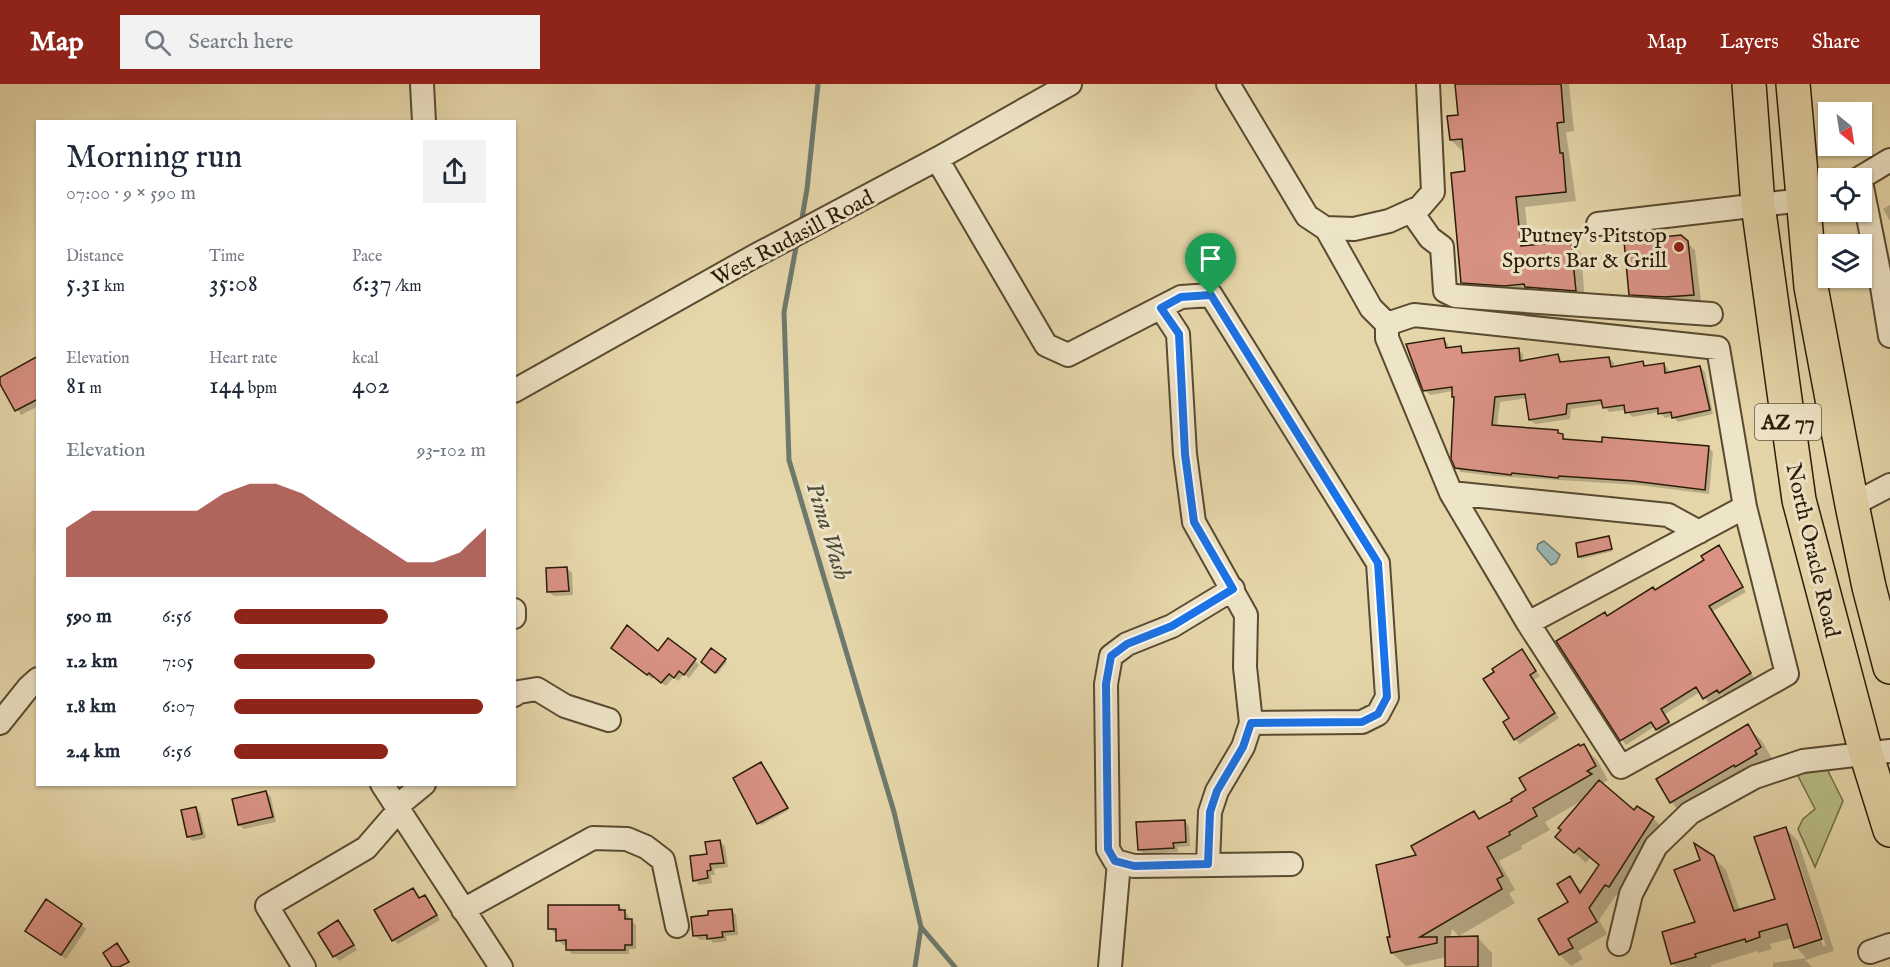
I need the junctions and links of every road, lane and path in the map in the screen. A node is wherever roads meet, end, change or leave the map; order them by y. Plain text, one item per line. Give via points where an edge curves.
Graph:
1 (422, 84) edge
2 (1070, 84) edge
3 (1227, 84) edge
4 (1428, 84) edge
5 (1749, 84) edge
6 (1793, 84) edge
7 (424, 120) edge
8 (937, 159) junction
9 (1890, 160) edge
10 (1872, 171) edge
11 (1816, 195) edge
12 (1758, 204) junction
13 (1411, 211) junction
14 (1871, 222) edge
15 (1598, 224) dead end
16 (1326, 228) junction
17 (1886, 284) edge
18 (1161, 308) junction
19 (1711, 314) dead end
20 (1387, 324) junction
21 (1890, 336) edge
22 (516, 390) edge
23 (1890, 485) edge
24 (1450, 494) junction
25 (1852, 505) junction
26 (1745, 507) junction
27 (1700, 532) junction
28 (1233, 589) junction
29 (1528, 623) junction
30 (1890, 667) edge
31 (36, 681) edge
32 (516, 690) edge
33 (609, 720) dead end
34 (0, 723) edge
35 (1251, 723) junction
36 (1878, 752) edge
37 (383, 786) edge
38 (422, 786) edge
39 (397, 809) junction
40 (1890, 830) edge
41 (1119, 862) junction
42 (1208, 864) junction
43 (1291, 864) dead end
44 (463, 910) junction
45 (677, 926) dead end
46 (1619, 944) dead end
47 (304, 967) edge
48 (501, 967) edge
49 (1111, 967) edge

1 - 7 street
2 - 8 street, West Rudasill Road
3 - 16 street via 1307,216
4 - 13 street via 1433,192
5 - 12 highway, North Oracle Road / AZ 77
6 - 11 highway, North Oracle Road / AZ 77
8 - 18 street via 1046,345 1068,355
8 - 22 street, West Rudasill Road
9 - 10 street
11 - 12 street
11 - 25 highway, North Oracle Road / AZ 77 via 1811,287
12 - 15 street
12 - 36 highway, North Oracle Road / AZ 77 via 1798,500
13 - 16 street via 1354,229
13 - 19 street via 1430,238 1442,247 1445,291 1455,296
14 - 17 street
16 - 20 street via 1371,308
17 - 21 street
18 - 28 street via 1179,334 1185,454 1194,522
18 - 35 street via 1181,297 1211,295 1378,563 1387,697 1378,714 1362,722
20 - 24 street via 1387,338
20 - 26 street via 1414,315 1718,348
23 - 25 street
24 - 27 street via 1668,515
24 - 29 street
25 - 30 highway, North Oracle Road / AZ 77
26 - 27 street
26 - 29 street via 1787,674 1621,767
27 - 29 street
28 - 35 street via 1246,615 1245,667
28 - 41 street via 1172,626 1127,644 1111,656 1106,684 1108,849
31 - 34 street
32 - 33 street via 537,689 565,706
35 - 42 street via 1210,812
36 - 40 highway, North Oracle Road / AZ 77
36 - 46 street via 1803,761 1755,777 1690,813 1656,846 1630,894
37 - 39 street
38 - 39 street
39 - 44 street
39 - 47 street via 366,848 267,906
41 - 42 street via 1134,866
41 - 49 street
42 - 43 street
44 - 45 street via 593,838 627,839 663,860
44 - 48 street

